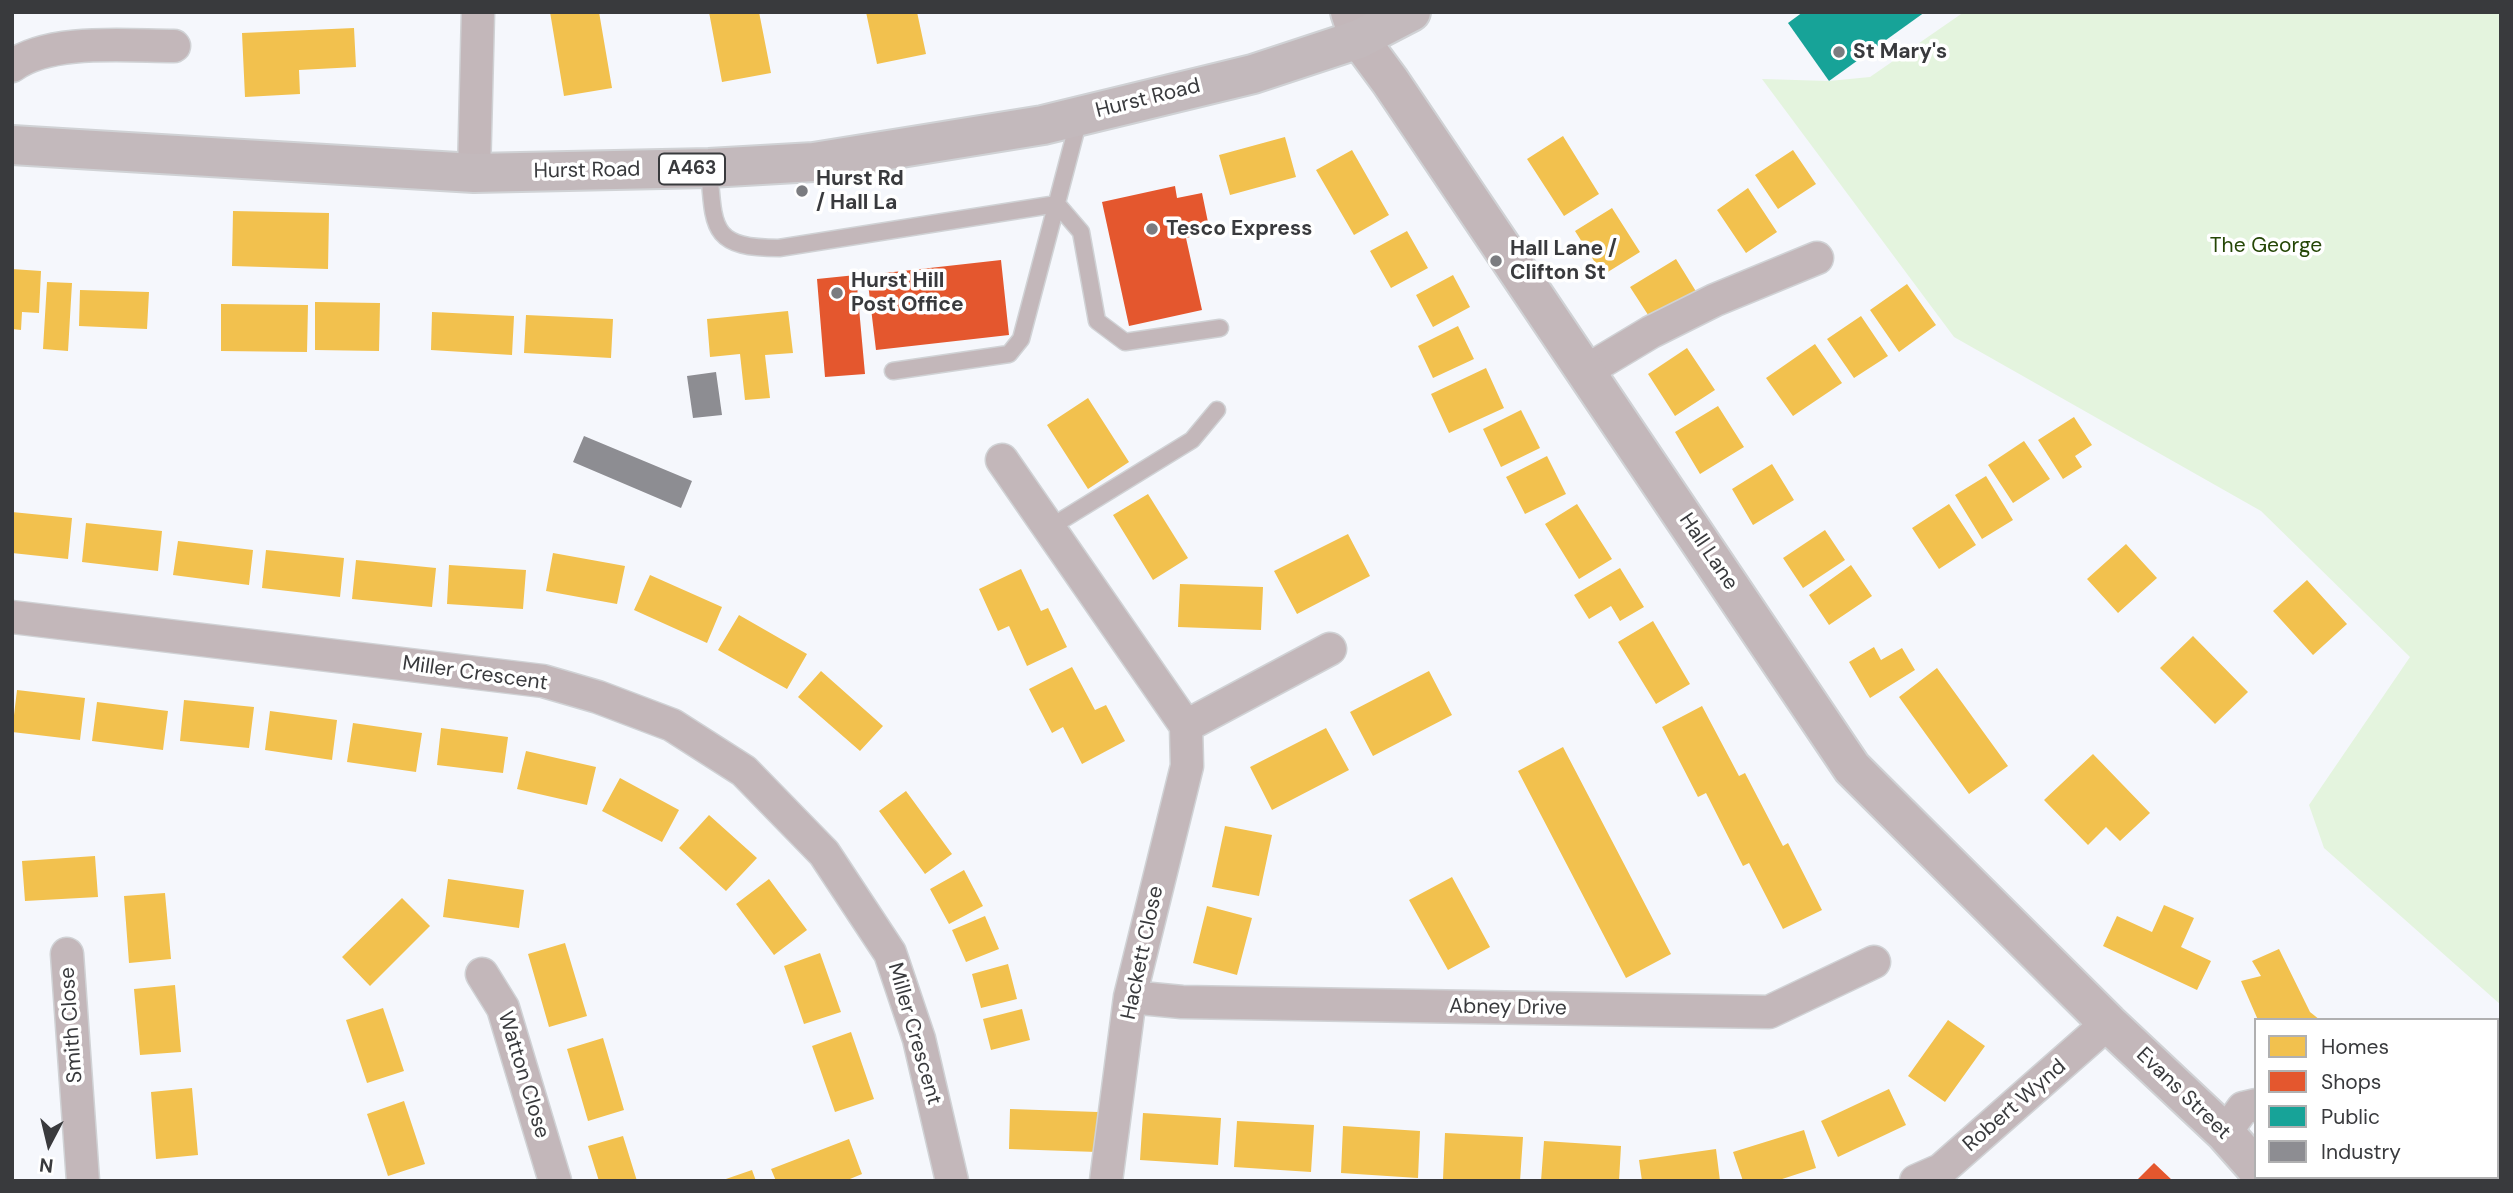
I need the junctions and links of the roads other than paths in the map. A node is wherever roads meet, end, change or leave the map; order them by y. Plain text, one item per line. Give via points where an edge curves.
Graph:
1 (478, 12) edge
2 (1411, 12) edge
3 (1354, 26) edge
4 (174, 46) dead end
5 (12, 66) edge
6 (1080, 116) junction
7 (12, 145) edge
8 (709, 169) junction
9 (474, 173) junction
10 (1057, 204) junction
11 (1817, 258) dead end
12 (1220, 328) dead end
13 (1586, 370) junction
14 (893, 371) dead end
15 (1217, 411) dead end
16 (1002, 460) dead end
17 (1049, 527) junction
18 (12, 617) edge
19 (1330, 649) dead end
20 (1186, 726) junction
21 (66, 954) dead end
22 (1874, 962) dead end
23 (482, 974) dead end
24 (1130, 997) junction
25 (2108, 1023) junction
26 (2254, 1105) edge
27 (2225, 1133) junction
28 (2254, 1166) edge
29 (83, 1181) edge
30 (555, 1181) edge
31 (952, 1181) edge
32 (1106, 1181) edge
33 (1916, 1181) edge

1 - 9 street
2 - 3 main road, A463
3 - 6 main road, Hurst Road / A463 via 1253,74
3 - 13 street, Hall Lane
4 - 5 street via 57,47
6 - 8 main road, Hurst Road / A463 via 814,162
6 - 10 lane
7 - 9 main road, Hurst Road / A463
8 - 9 main road, Hurst Road / A463
8 - 10 lane via 719,233 735,243 760,248
10 - 12 lane via 1081,232 1097,321 1125,342
10 - 14 lane via 1021,339 1009,354
11 - 13 street via 1715,300
13 - 25 street, Hall Lane via 1852,768
15 - 17 lane via 1192,440
16 - 17 street
17 - 20 street
18 - 31 street, Miller Crescent via 543,681 672,725 744,771 824,853 890,953 919,1040
19 - 20 street
20 - 24 street, Hackett Close via 1187,766
21 - 29 street, Smith Close
22 - 24 street, Abney Drive via 1769,1012 1182,1002
23 - 30 street, Watton Close via 503,1008
24 - 32 street, Hackett Close
25 - 27 street, Evans Street
25 - 33 street, Robert Wynd via 1941,1170
26 - 27 street via 2243,1108
27 - 28 street, Evans Street

